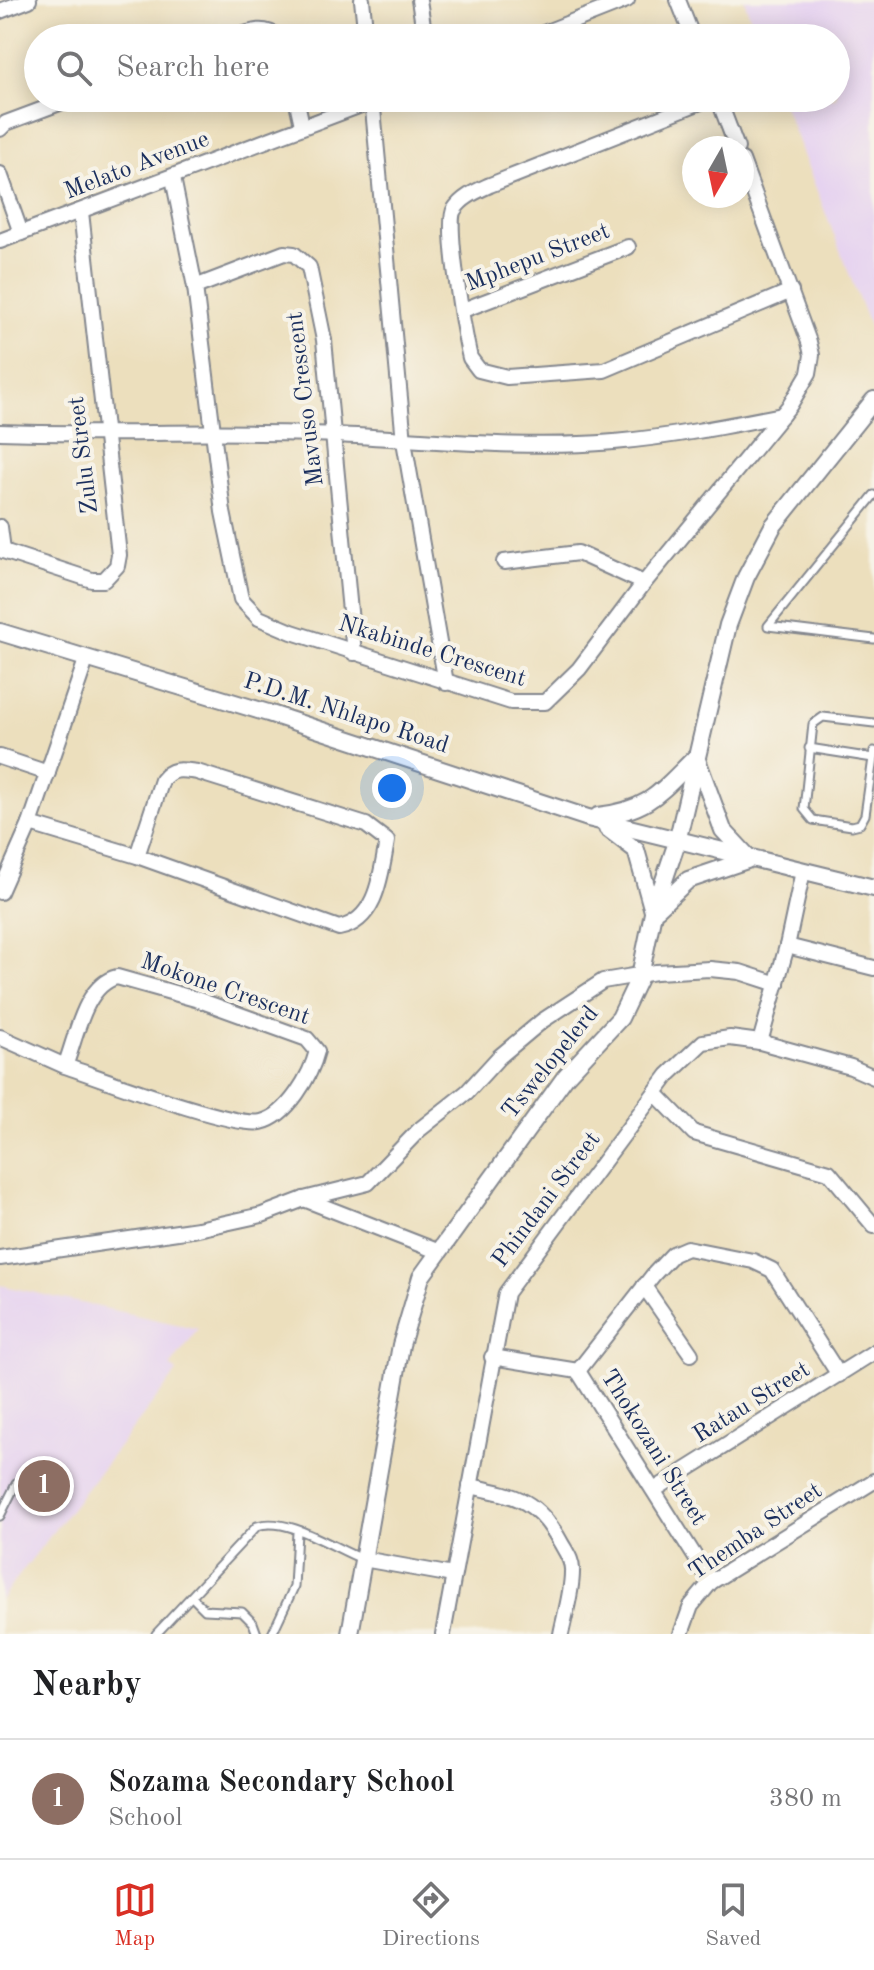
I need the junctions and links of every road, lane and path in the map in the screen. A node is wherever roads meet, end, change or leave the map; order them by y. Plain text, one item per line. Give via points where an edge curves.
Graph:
1 (29, 0) edge
2 (362, 0) edge
3 (419, 0) edge
4 (627, 0) edge
5 (678, 0) edge
6 (0, 11) edge
7 (365, 24) edge
8 (423, 24) edge
9 (566, 24) edge
10 (687, 24) edge
11 (35, 112) edge
12 (299, 112) edge
13 (338, 112) edge
14 (375, 112) edge
15 (676, 112) edge
16 (723, 112) edge
17 (302, 125) junction
18 (0, 129) edge
19 (732, 136) edge
20 (0, 174) edge
21 (173, 178) junction
22 (754, 192) edge
23 (81, 212) junction
24 (21, 233) junction
25 (0, 241) edge
26 (628, 247) dead end
27 (195, 287) junction
28 (791, 291) junction
29 (463, 310) junction
30 (874, 400) edge
31 (782, 415) junction
32 (0, 432) edge
33 (212, 435) junction
34 (334, 435) junction
35 (103, 436) junction
36 (404, 441) junction
37 (874, 495) edge
38 (0, 527) edge
39 (1, 550) edge
40 (504, 562) dead end
41 (644, 583) junction
42 (0, 632) edge
43 (874, 639) edge
44 (354, 653) junction
45 (86, 660) junction
46 (446, 683) junction
47 (874, 723) edge
48 (809, 748) junction
49 (874, 751) edge
50 (0, 757) edge
51 (696, 757) junction
52 (873, 758) edge
53 (48, 773) junction
54 (588, 818) junction
55 (30, 824) junction
56 (677, 842) junction
57 (137, 856) junction
58 (750, 859) junction
59 (803, 871) junction
60 (874, 884) edge
61 (0, 892) edge
62 (653, 913) junction
63 (787, 946) junction
64 (874, 968) edge
65 (640, 976) junction
66 (777, 984) junction
67 (0, 1037) edge
68 (760, 1042) junction
69 (65, 1066) junction
70 (874, 1077) edge
71 (656, 1094) junction
72 (304, 1199) junction
73 (874, 1226) edge
74 (437, 1251) junction
75 (0, 1258) edge
76 (644, 1286) junction
77 (874, 1352) edge
78 (691, 1354) dead end
79 (492, 1357) junction
80 (578, 1371) junction
81 (839, 1375) junction
82 (874, 1481) edge
83 (16, 1484) dead end
84 (470, 1486) junction
85 (654, 1490) junction
86 (0, 1516) edge
87 (297, 1532) junction
88 (363, 1559) junction
89 (453, 1575) junction
90 (711, 1582) junction
91 (192, 1597) junction
92 (156, 1634) edge
93 (257, 1634) edge
94 (272, 1634) edge
95 (350, 1634) edge
96 (443, 1634) edge
97 (561, 1634) edge
98 (681, 1634) edge

1 - 6 street
2 - 7 street
3 - 8 street
4 - 9 street
5 - 10 street
11 - 18 street
12 - 17 street
13 - 17 street, Melato Avenue
14 - 36 street
15 - 29 street via 466,197 454,208 450,224
16 - 19 street
17 - 21 street, Melato Avenue
20 - 24 street
21 - 23 street, Melato Avenue
21 - 27 street, Nkabinde Crescent
22 - 28 street, Nkabinde Crescent
23 - 24 street, Melato Avenue
23 - 35 street, Zulu Street
24 - 25 street, Melato Avenue
26 - 29 street, Mphepu Street
27 - 33 street, Nkabinde Crescent
27 - 34 street, Mavuso Crescent via 284,253 305,262 324,340
28 - 29 street via 624,363 562,375 507,377 479,370 470,358
28 - 31 street, Nkabinde Crescent via 812,355 805,383
30 - 51 street, Tswelopelerd via 773,526 746,577 728,625
31 - 36 street via 612,442
31 - 41 street, Nkabinde Crescent
32 - 35 street
33 - 34 street
33 - 35 street
33 - 44 street, Nkabinde Crescent via 241,599 259,618
34 - 36 street
34 - 44 street, Mavuso Crescent
35 - 39 street, Zulu Street via 119,555 112,575 92,580
36 - 46 street
37 - 43 lane via 768,626
38 - 39 street
40 - 41 street via 578,553
41 - 46 street, Nkabinde Crescent via 579,669 545,702 511,702
42 - 45 street, P.D.M. Nhlapo Road
44 - 46 street, Nkabinde Crescent
45 - 53 street
45 - 54 street, P.D.M. Nhlapo Road via 268,713
47 - 48 lane via 823,717 813,724
48 - 52 lane
48 - 52 lane via 803,801 813,820 860,824
49 - 52 lane
50 - 53 street
51 - 54 street via 653,801 629,812
51 - 56 street, Tswelopelerd
51 - 58 street via 723,830
53 - 55 street
54 - 56 street, P.D.M. Nhlapo Road
54 - 62 street via 636,850
55 - 57 street
55 - 61 street
56 - 58 street, P.D.M. Nhlapo Road
56 - 62 street, Tswelopelerd
57 - 57 street via 339,928 360,920 370,907 387,841 366,825 178,769 162,780
58 - 59 street, P.D.M. Nhlapo Road
58 - 62 street via 688,880
59 - 60 street, P.D.M. Nhlapo Road
59 - 63 street
62 - 65 street, Tswelopelerd
63 - 64 street
63 - 66 street
65 - 66 street via 710,969
65 - 72 street via 603,981 542,1021 419,1130 368,1183
65 - 74 street, Tswelopelerd via 620,1018 566,1076
66 - 68 street
67 - 69 street, Mokone Crescent
68 - 70 street, Phindani Street
68 - 71 street, Phindani Street via 703,1042
69 - 69 street, Mokone Crescent via 232,1120 258,1123 282,1111 317,1051 307,1039 117,977 91,999
71 - 73 street via 694,1133 829,1172
71 - 79 street, Phindani Street via 511,1283
72 - 74 street
72 - 75 street via 198,1229
74 - 88 street, Tswelopelerd via 408,1314
76 - 78 street
76 - 80 street
76 - 81 street via 673,1254 687,1248 765,1265 788,1291
77 - 81 street, Ratau Street
79 - 80 street, Thokozani Street
79 - 84 street, Phindani Street
80 - 85 street, Thokozani Street
81 - 85 street, Ratau Street
82 - 90 street, Themba Street
83 - 86 lane
84 - 89 street, Phindani Street
84 - 97 street via 520,1498 539,1509 554,1531 572,1573
85 - 90 street, Thokozani Street
87 - 88 lane
87 - 91 lane via 273,1524 257,1526
87 - 94 lane via 294,1587
88 - 89 street
88 - 95 street, Tswelopelerd
89 - 96 street, Phindani Street
90 - 98 street, Themba Street via 691,1606
91 - 92 lane
91 - 93 lane via 205,1610 242,1612

